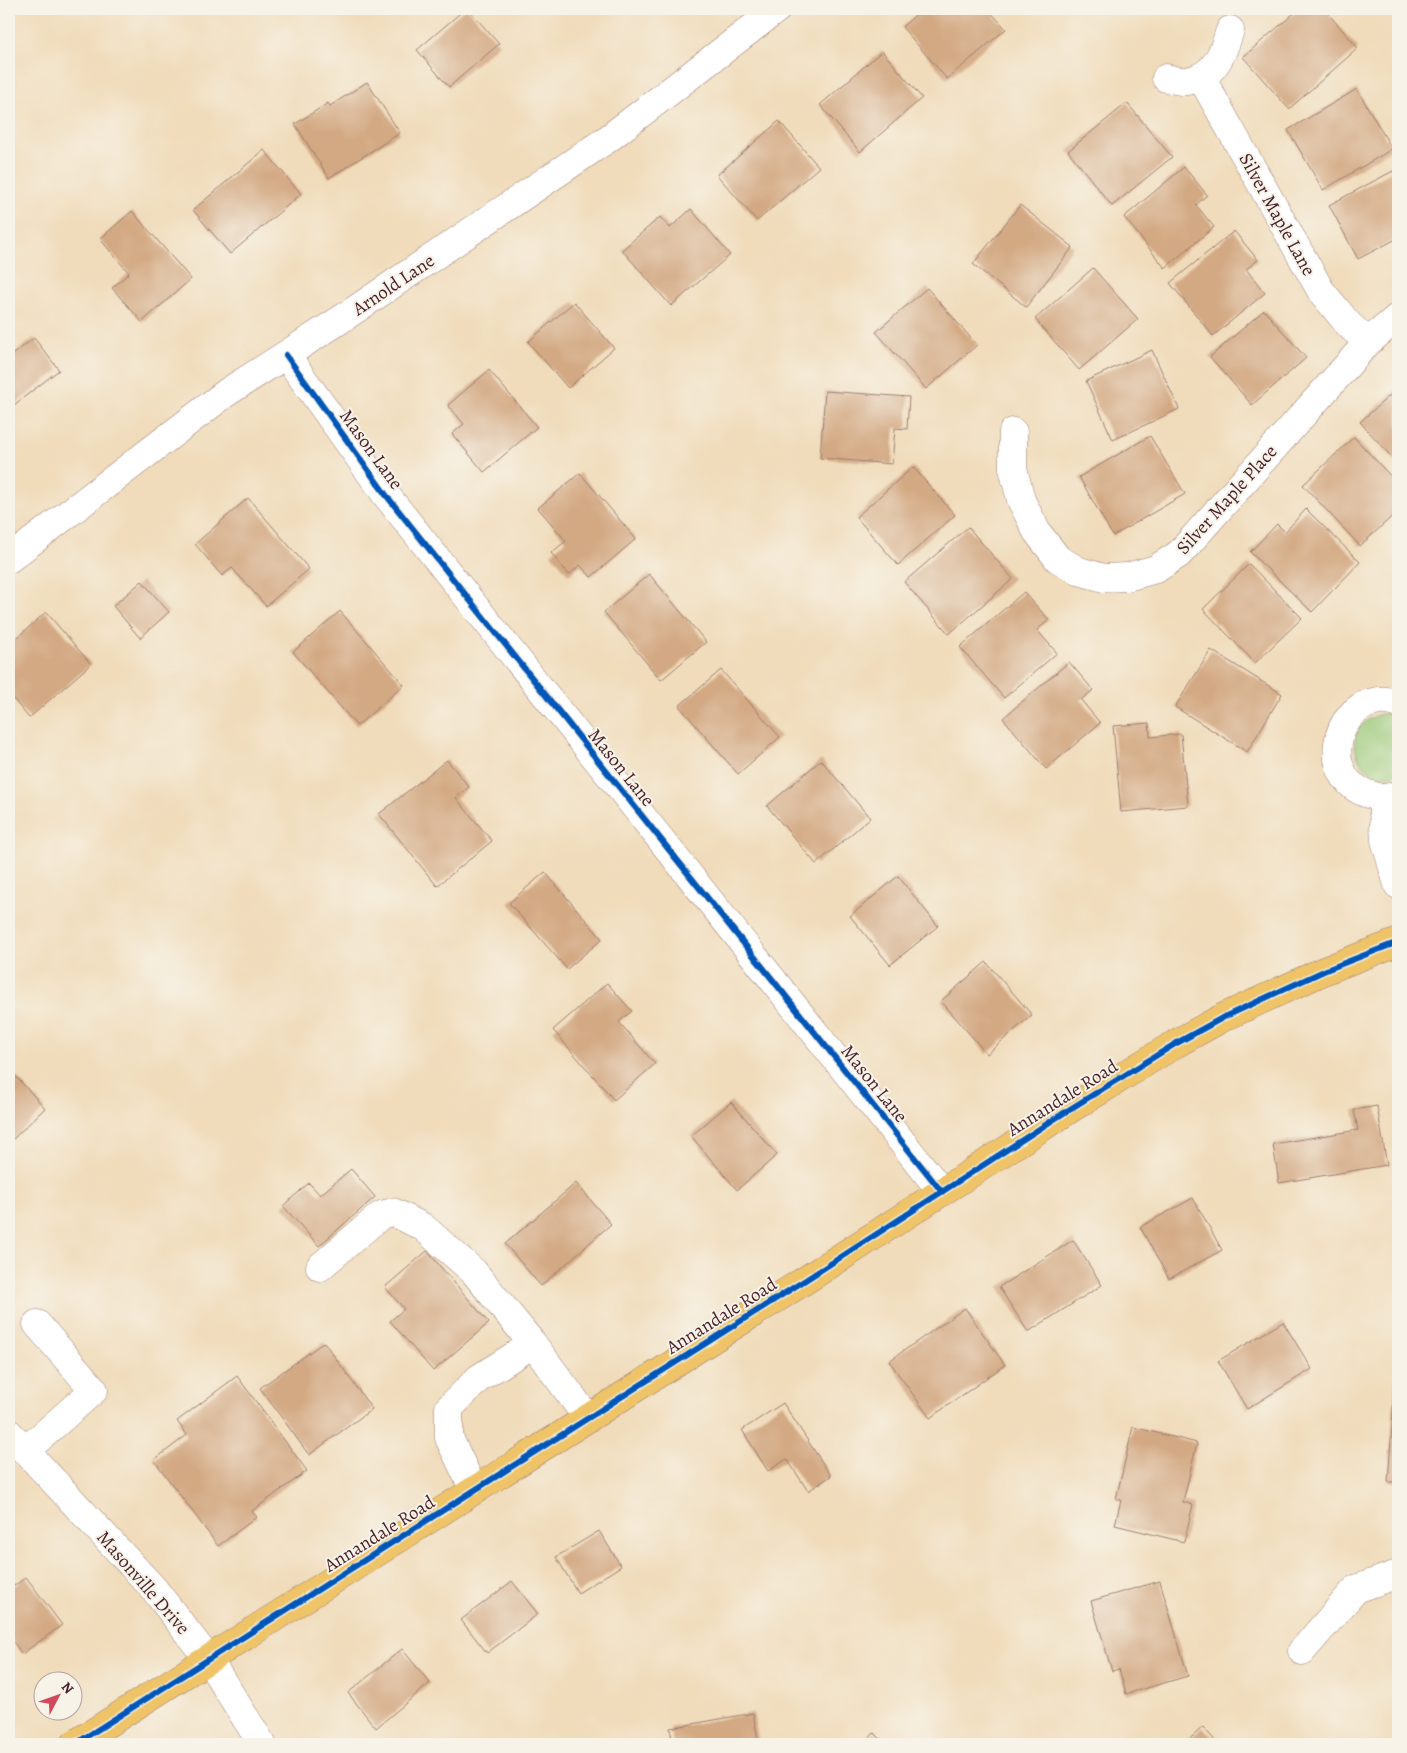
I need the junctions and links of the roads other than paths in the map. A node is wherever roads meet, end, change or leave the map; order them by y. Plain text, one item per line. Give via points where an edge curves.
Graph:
1 (777, 9) edge
2 (1230, 30) dead end
3 (1201, 77) junction
4 (1166, 78) dead end
5 (1398, 317) edge
6 (1368, 342) junction
7 (286, 355) junction
8 (1013, 432) dead end
9 (9, 559) edge
10 (1398, 701) edge
11 (1390, 797) edge
12 (1398, 885) edge
13 (1398, 942) edge
14 (942, 1192) junction
15 (320, 1266) dead end
16 (37, 1324) dead end
17 (533, 1344) junction
18 (587, 1417) junction
19 (17, 1442) edge
20 (474, 1490) junction
21 (1398, 1574) edge
22 (1302, 1651) dead end
23 (208, 1659) junction
24 (75, 1744) edge
25 (262, 1744) edge

1 - 7 street, Arnold Lane via 608,138
2 - 3 street via 1225,50 1215,66
3 - 4 street via 1185,81
3 - 6 street, Silver Maple Lane via 1321,291
5 - 6 street, Silver Maple Place
6 - 8 street, Silver Maple Place via 1178,554 1156,569 1127,577 1104,578 1079,571 1058,559 1037,532 1021,500 1013,468
7 - 9 street, Arnold Lane via 226,393
7 - 14 street, Mason Lane via 386,495
10 - 11 street via 1379,701 1360,708 1345,722 1337,739 1338,761 1346,778 1359,791
11 - 12 street via 1385,840
13 - 14 main road, Annandale Road via 1326,970 1175,1044
14 - 18 main road, Annandale Road
15 - 17 street via 381,1215 393,1212 423,1227 474,1272
16 - 19 street via 94,1390
17 - 18 street
17 - 20 street via 479,1378 449,1408 448,1438
18 - 20 main road, Annandale Road
19 - 23 street, Masonville Drive via 154,1589
20 - 23 main road, Annandale Road
21 - 22 street via 1356,1590
23 - 24 main road, Annandale Road
23 - 25 street, Masonville Drive

